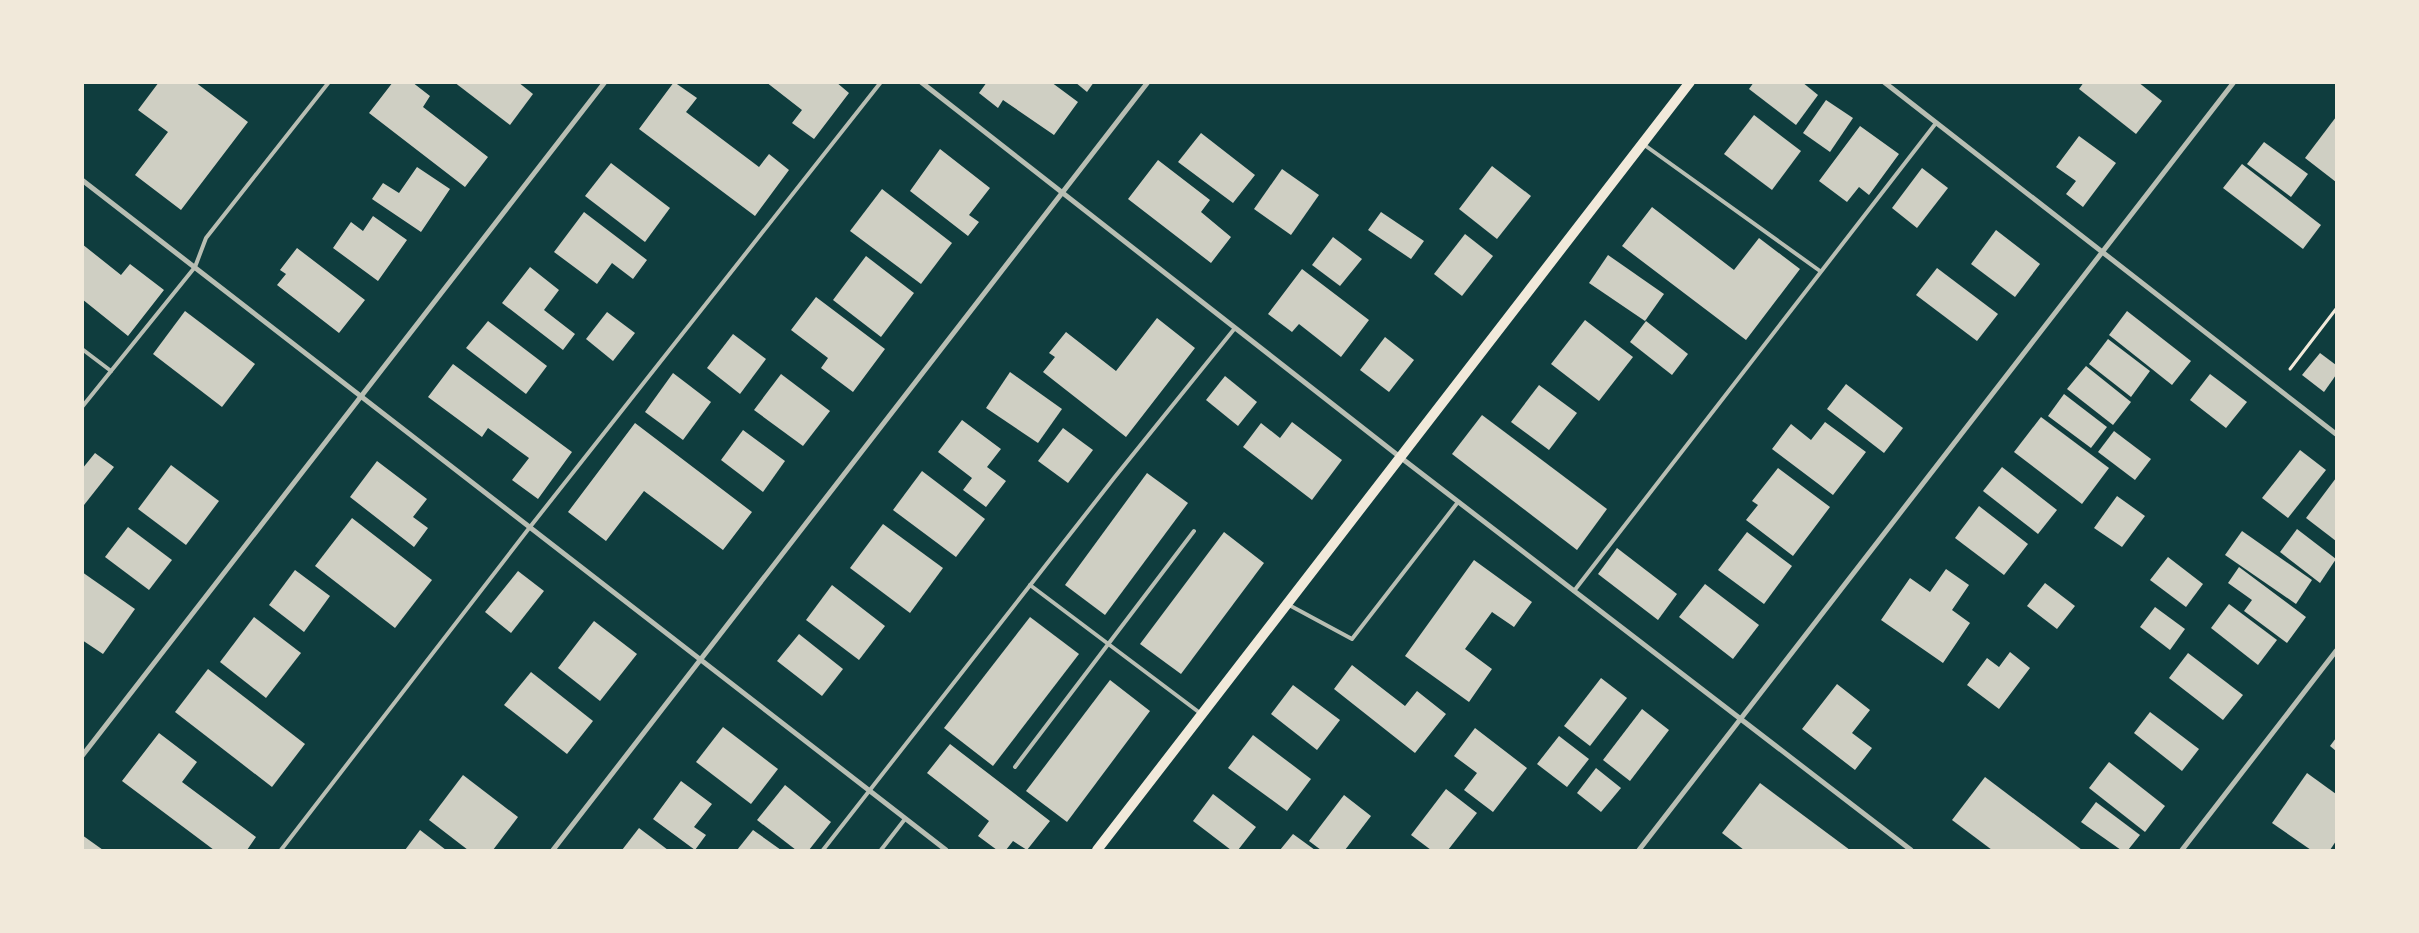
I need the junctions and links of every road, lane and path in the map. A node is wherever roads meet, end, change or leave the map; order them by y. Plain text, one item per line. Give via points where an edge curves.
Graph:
1 (329, 82) edge
2 (605, 82) edge
3 (881, 82) edge
4 (921, 82) edge
5 (1148, 82) edge
6 (1690, 82) edge
7 (1884, 82) edge
8 (2234, 82) edge
9 (1936, 123) junction
10 (1643, 144) junction
11 (82, 180) edge
12 (1062, 193) junction
13 (2103, 252) junction
14 (195, 267) junction
15 (1820, 271) junction
16 (2336, 309) edge
17 (1235, 328) junction
18 (82, 349) edge
19 (2290, 369) dead end
20 (111, 371) junction
21 (362, 397) junction
22 (82, 407) edge
23 (2336, 434) edge
24 (1400, 457) junction
25 (1458, 502) junction
26 (530, 527) junction
27 (1194, 532) dead end
28 (1030, 585) junction
29 (1574, 591) junction
30 (1287, 604) junction
31 (1109, 645) junction
32 (2336, 651) edge
33 (701, 659) junction
34 (1202, 714) junction
35 (1741, 719) junction
36 (82, 756) edge
37 (1015, 767) dead end
38 (869, 791) junction
39 (905, 819) junction
40 (281, 850) edge
41 (552, 850) edge
42 (824, 850) edge
43 (881, 850) edge
44 (946, 850) edge
45 (1097, 850) edge
46 (1639, 850) edge
47 (1911, 850) edge
48 (2182, 850) edge

1 - 14 lane via 206,238
2 - 21 street
3 - 26 lane
4 - 12 street
5 - 12 street
6 - 10 main road
7 - 9 street
8 - 13 street
9 - 13 street
9 - 15 lane
10 - 15 lane
10 - 24 main road
11 - 14 street
12 - 17 street
12 - 33 street
13 - 23 street
13 - 35 street
14 - 20 lane
14 - 21 street
15 - 29 lane
16 - 19 path
17 - 24 street
17 - 28 lane
18 - 20 lane
20 - 22 lane
21 - 26 street
21 - 36 street
24 - 25 street
24 - 30 main road
25 - 29 street
25 - 30 lane via 1352,639
26 - 33 street
26 - 40 lane
27 - 31 lane
28 - 31 lane
28 - 38 lane
29 - 35 street
30 - 34 main road
31 - 34 lane
31 - 37 lane
32 - 48 street
33 - 38 street
33 - 41 street
34 - 45 main road
35 - 46 street
35 - 47 street
38 - 39 street
38 - 42 lane
39 - 43 lane
39 - 44 street

